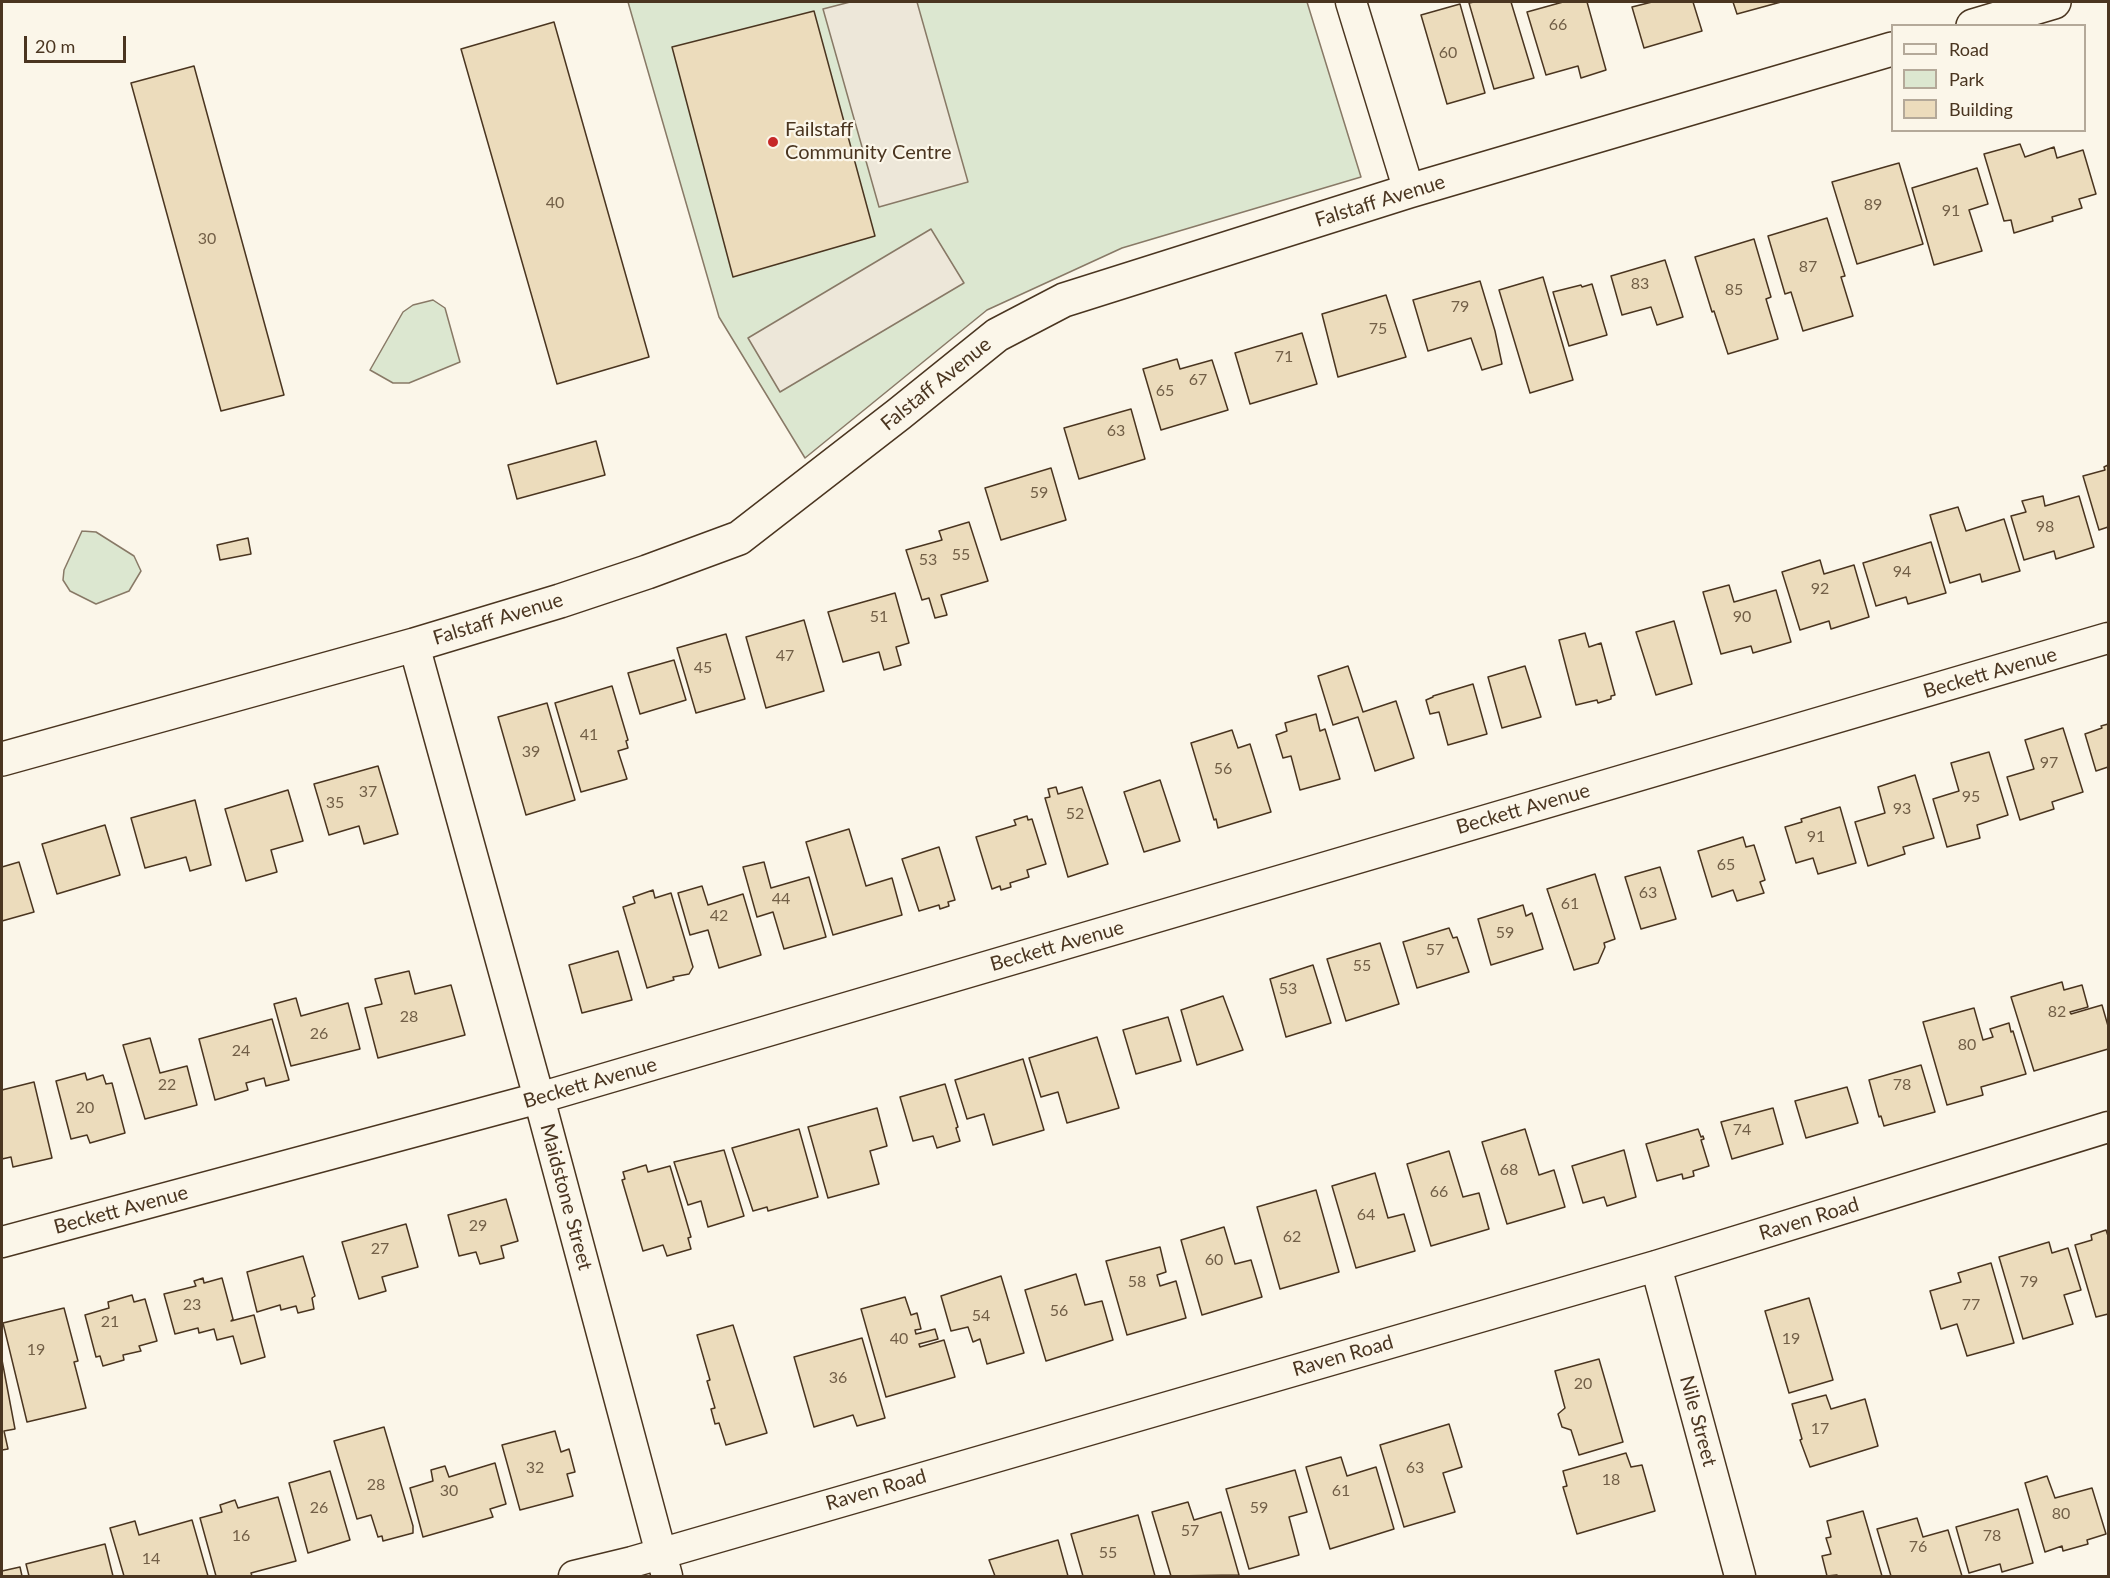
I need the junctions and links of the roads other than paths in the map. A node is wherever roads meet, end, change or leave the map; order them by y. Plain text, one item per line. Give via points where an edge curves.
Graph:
1 (1351, 2) edge
2 (2054, 2) edge
3 (1980, 24) edge
4 (1891, 50) edge
5 (1409, 192) junction
6 (2109, 638) edge
7 (414, 645) junction
8 (2, 759) edge
9 (539, 1098) junction
10 (2109, 1126) edge
11 (2, 1242) edge
12 (1656, 1266) junction
13 (664, 1564) edge
14 (574, 1576) edge
15 (1740, 1576) edge

1 - 5 street
2 - 3 street
4 - 5 street, Falstaff Avenue
5 - 7 street, Falstaff Avenue via 1064,300 997,335 740,538 560,601
6 - 9 street, Beckett Avenue
7 - 8 street, Falstaff Avenue
7 - 9 street, Maidstone Street
9 - 11 street, Beckett Avenue
9 - 13 street, Maidstone Street
10 - 12 street, Raven Road
12 - 13 street, Raven Road
12 - 15 street, Nile Street
13 - 14 street, Raven Road

